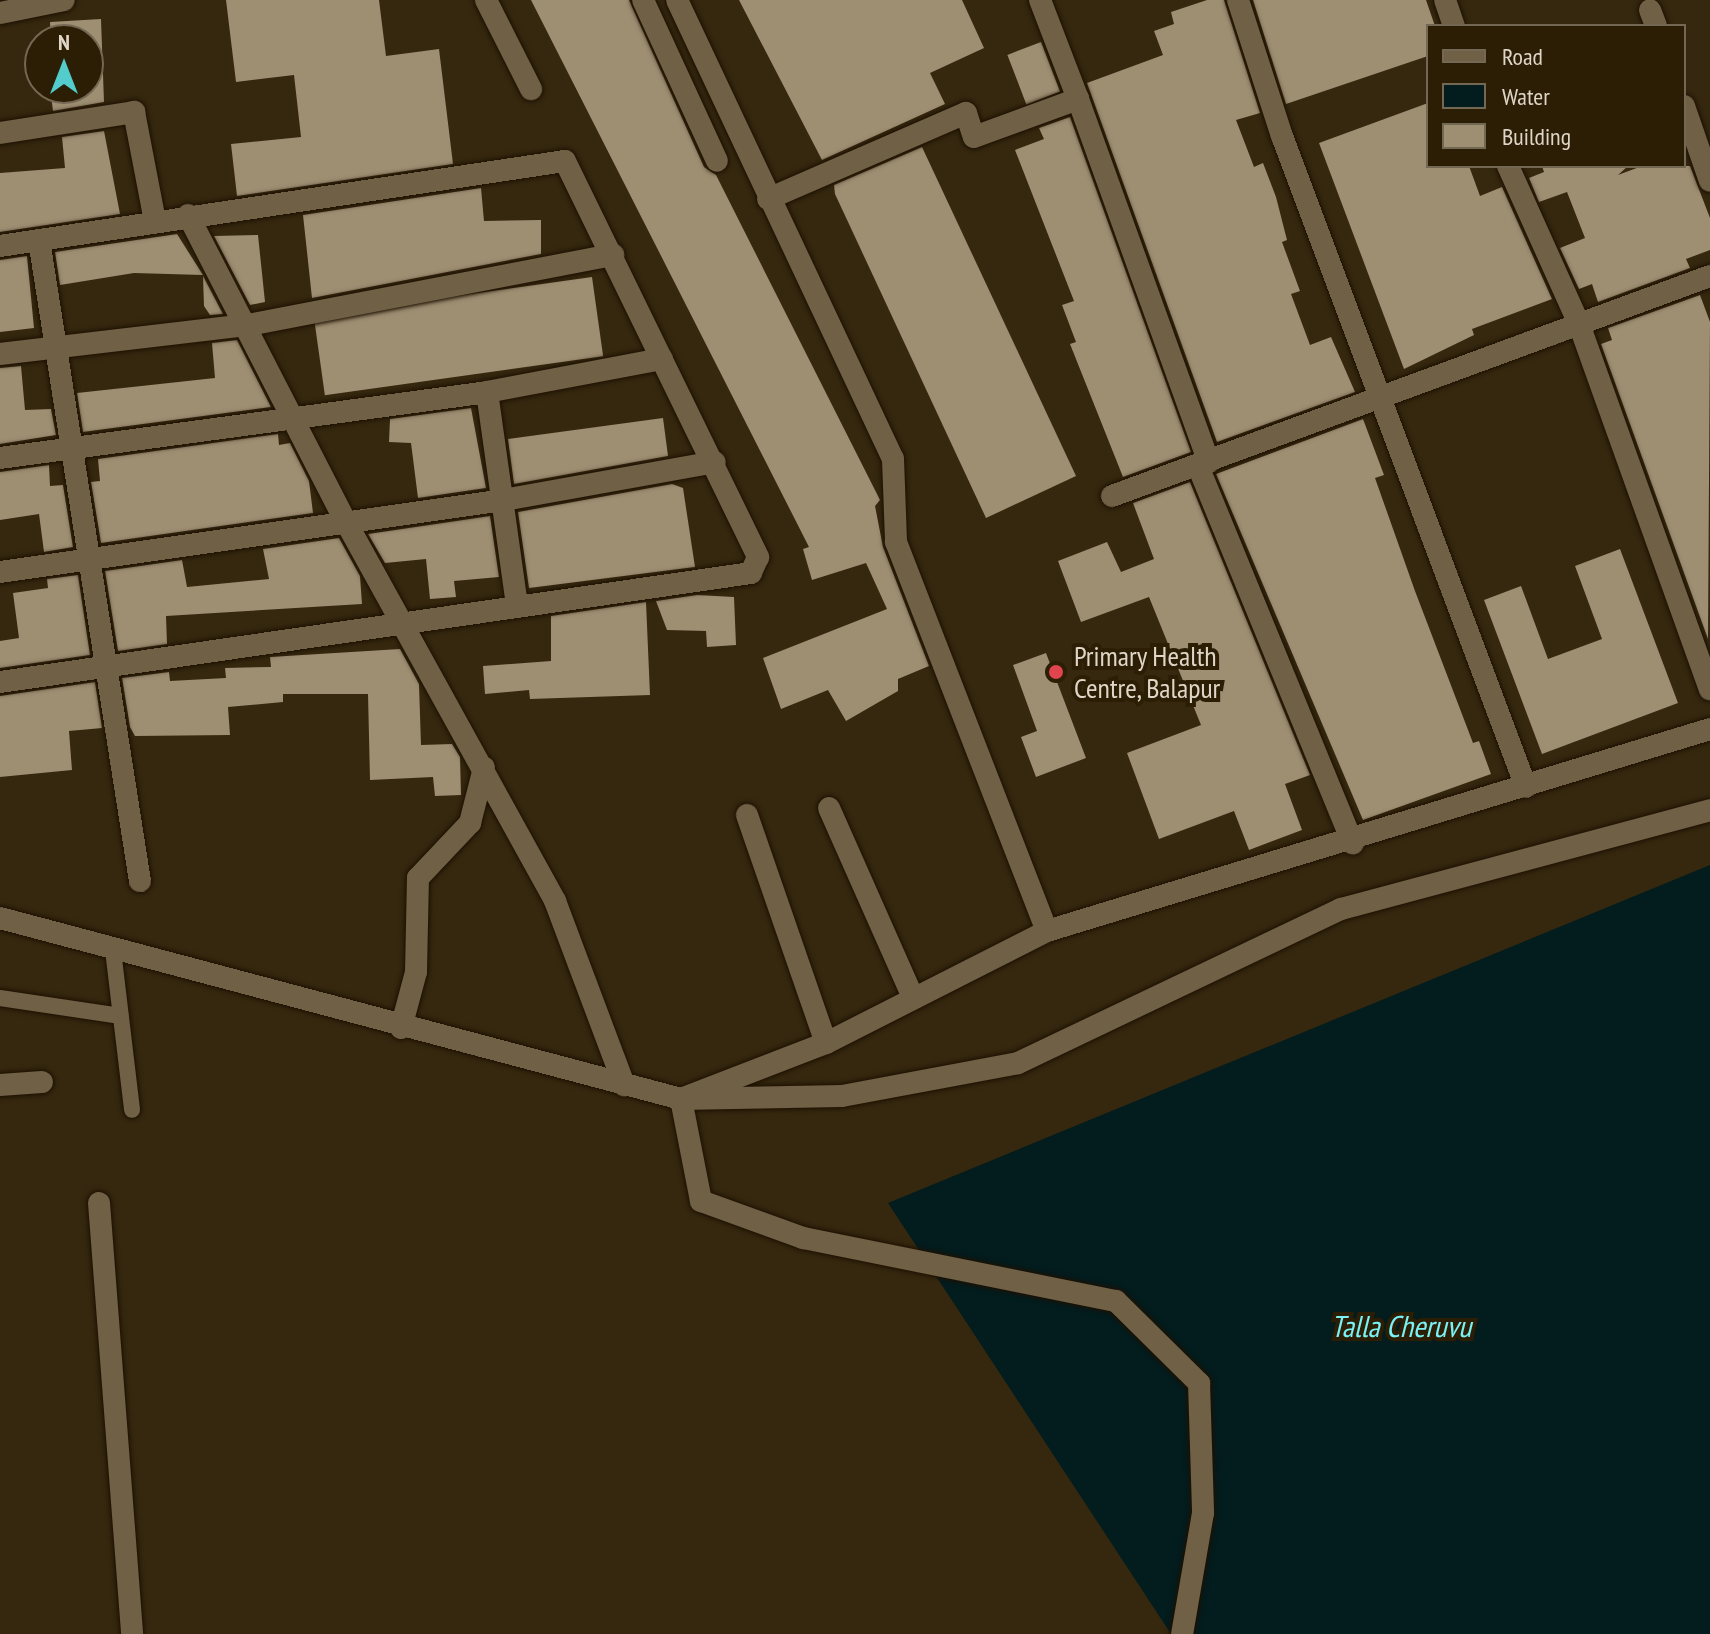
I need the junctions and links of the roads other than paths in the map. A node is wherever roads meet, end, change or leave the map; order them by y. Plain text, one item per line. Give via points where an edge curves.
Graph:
1 (486, 0) edge
2 (643, 0) edge
3 (677, 0) edge
4 (1040, 0) edge
5 (1238, 0) edge
6 (1445, 0) edge
7 (56, 1) edge
8 (0, 13) edge
9 (1453, 24) edge
10 (531, 89) dead end
11 (1078, 99) junction
12 (1686, 112) edge
13 (0, 133) edge
14 (717, 161) dead end
15 (1509, 168) edge
16 (1710, 181) edge
17 (768, 199) junction
18 (188, 215) junction
19 (155, 221) junction
20 (39, 240) junction
21 (0, 246) edge
22 (613, 255) junction
23 (1710, 276) edge
24 (1579, 324) junction
25 (248, 325) junction
26 (59, 348) junction
27 (0, 354) edge
28 (662, 359) junction
29 (487, 392) junction
30 (1382, 396) junction
31 (295, 420) junction
32 (75, 448) junction
33 (0, 458) edge
34 (715, 462) junction
35 (1203, 464) junction
36 (1112, 496) dead end
37 (504, 500) junction
38 (346, 522) junction
39 (93, 558) junction
40 (0, 572) edge
41 (517, 606) junction
42 (407, 622) junction
43 (105, 667) junction
44 (0, 682) edge
45 (1710, 689) edge
46 (1710, 729) edge
47 (484, 768) junction
48 (1526, 787) junction
49 (829, 808) dead end
50 (1710, 810) edge
51 (747, 815) dead end
52 (1353, 843) junction
53 (140, 881) dead end
54 (0, 918) edge
55 (1047, 931) junction
56 (113, 950) junction
57 (0, 998) edge
58 (913, 998) junction
59 (121, 1016) junction
60 (401, 1028) junction
61 (826, 1043) junction
62 (42, 1082) dead end
63 (0, 1085) edge
64 (624, 1085) junction
65 (681, 1099) junction
66 (132, 1110) dead end
67 (99, 1203) dead end
68 (132, 1634) edge
69 (1182, 1634) edge

1 - 10 street
2 - 14 street
3 - 17 street
4 - 11 street
5 - 30 street via 1282,136
6 - 9 street
7 - 8 street
11 - 17 street via 974,137 966,113
11 - 35 street
12 - 16 street
13 - 19 street via 134,112
15 - 24 street
17 - 55 street via 893,459 896,542
18 - 19 street
18 - 22 street via 554,158 571,165
18 - 25 street
19 - 20 street
20 - 21 street
20 - 26 street
22 - 25 street
22 - 28 street
23 - 24 street
24 - 30 street
24 - 45 street
25 - 26 street
25 - 31 street
26 - 27 street
26 - 32 street
28 - 29 street
28 - 34 street
29 - 31 street
29 - 37 street
30 - 35 street
30 - 48 street
31 - 32 street
31 - 38 street
32 - 33 street
32 - 39 street
34 - 37 street
34 - 41 street via 756,547 751,573
35 - 36 street
35 - 52 street
37 - 38 street
37 - 41 street
38 - 39 street
38 - 42 street
39 - 40 street
39 - 43 street
41 - 42 street
42 - 43 street
42 - 47 street
43 - 44 street
43 - 53 street
46 - 48 street
47 - 60 street via 470,823 418,878 416,972
47 - 64 street via 555,901
48 - 52 street
49 - 58 street
50 - 65 street via 1341,909 1018,1063 842,1096
51 - 61 street
52 - 55 street
54 - 56 street
55 - 58 street
56 - 59 lane
56 - 60 street
57 - 59 lane
58 - 61 street
59 - 66 lane
60 - 64 street
61 - 65 street
62 - 63 street
64 - 65 street
65 - 69 street via 701,1201 803,1238 1116,1301 1199,1383 1203,1513
67 - 68 street

